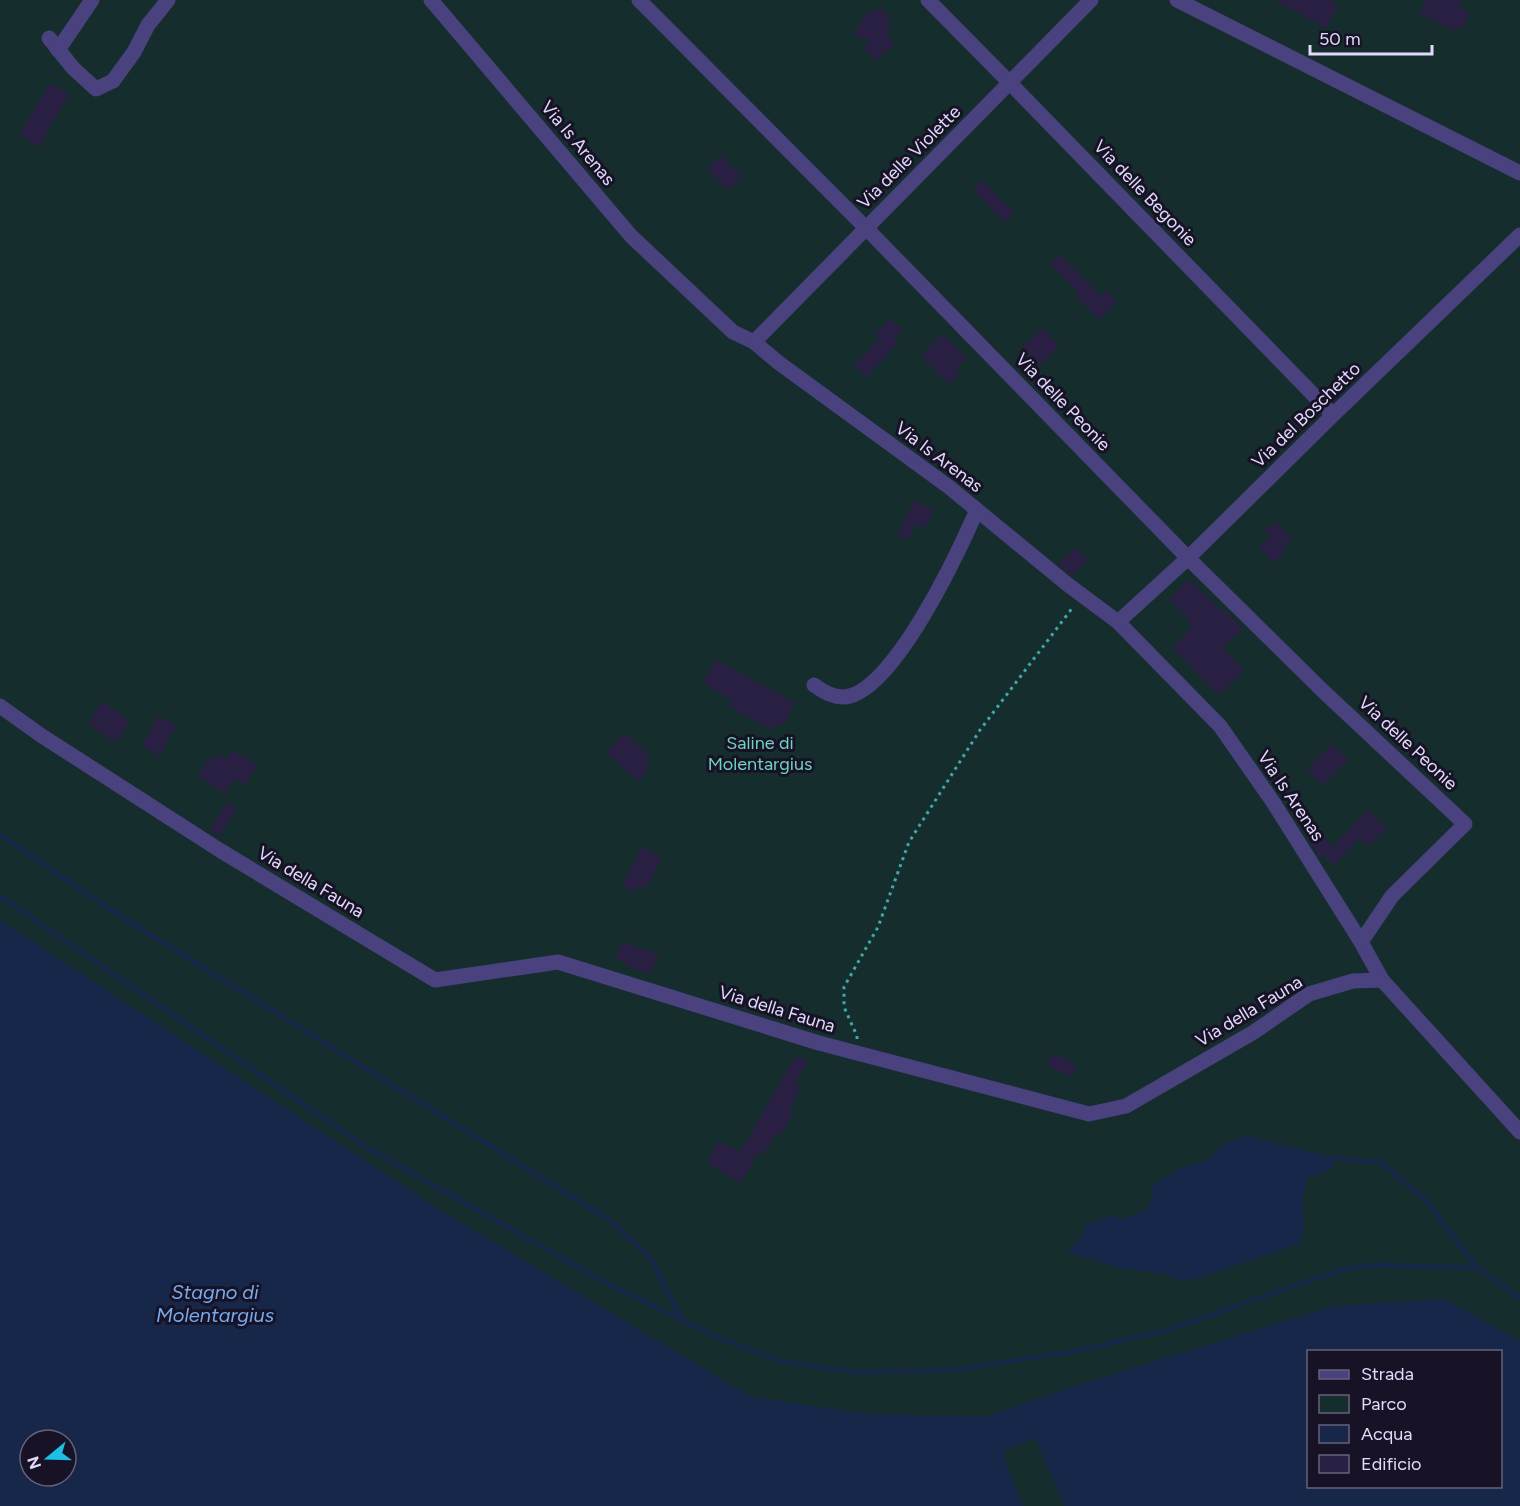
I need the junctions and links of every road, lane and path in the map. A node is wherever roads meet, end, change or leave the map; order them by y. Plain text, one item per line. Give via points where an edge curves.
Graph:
1 (92, 0) edge
2 (168, 0) edge
3 (431, 0) edge
4 (639, 0) edge
5 (928, 0) edge
6 (1091, 0) edge
7 (1177, 0) edge
8 (1010, 83) junction
9 (1520, 173) edge
10 (866, 228) junction
11 (1520, 235) edge
12 (754, 342) junction
13 (1333, 415) junction
14 (977, 510) junction
15 (1188, 558) junction
16 (1082, 595) junction
17 (1118, 622) junction
18 (814, 685) dead end
19 (0, 706) edge
20 (1361, 942) junction
21 (1382, 980) junction
22 (853, 1052) junction
23 (1520, 1132) edge

1 - 2 street via 54,44 96,89 113,81
3 - 12 street, Via Is Arenas via 631,236 734,332
4 - 10 street, Via delle Peonie
5 - 8 street, Via delle Begonie
6 - 8 street, Via delle Violette
7 - 9 street
8 - 10 street, Via delle Violette
8 - 13 street, Via delle Begonie
10 - 12 street, Via delle Violette
10 - 15 street, Via delle Peonie
11 - 13 street, Via del Boschetto
12 - 14 street, Via Is Arenas
13 - 15 street, Via del Boschetto
14 - 16 street, Via Is Arenas
14 - 18 street via 926,611 880,676 862,691 843,697 824,693
15 - 17 street, Via del Boschetto
15 - 20 street, Via delle Peonie via 1465,824 1392,896
16 - 17 street, Via Is Arenas
16 - 22 path via 980,730 909,842 878,927 844,987 844,1007 857,1036
17 - 20 street, Via Is Arenas via 1220,726
19 - 22 street, Via della Fauna via 221,851 435,980 558,962
20 - 21 street, Via Is Arenas
21 - 22 street, Via della Fauna via 1353,981 1309,994 1254,1032 1126,1106 1089,1113
21 - 23 street

